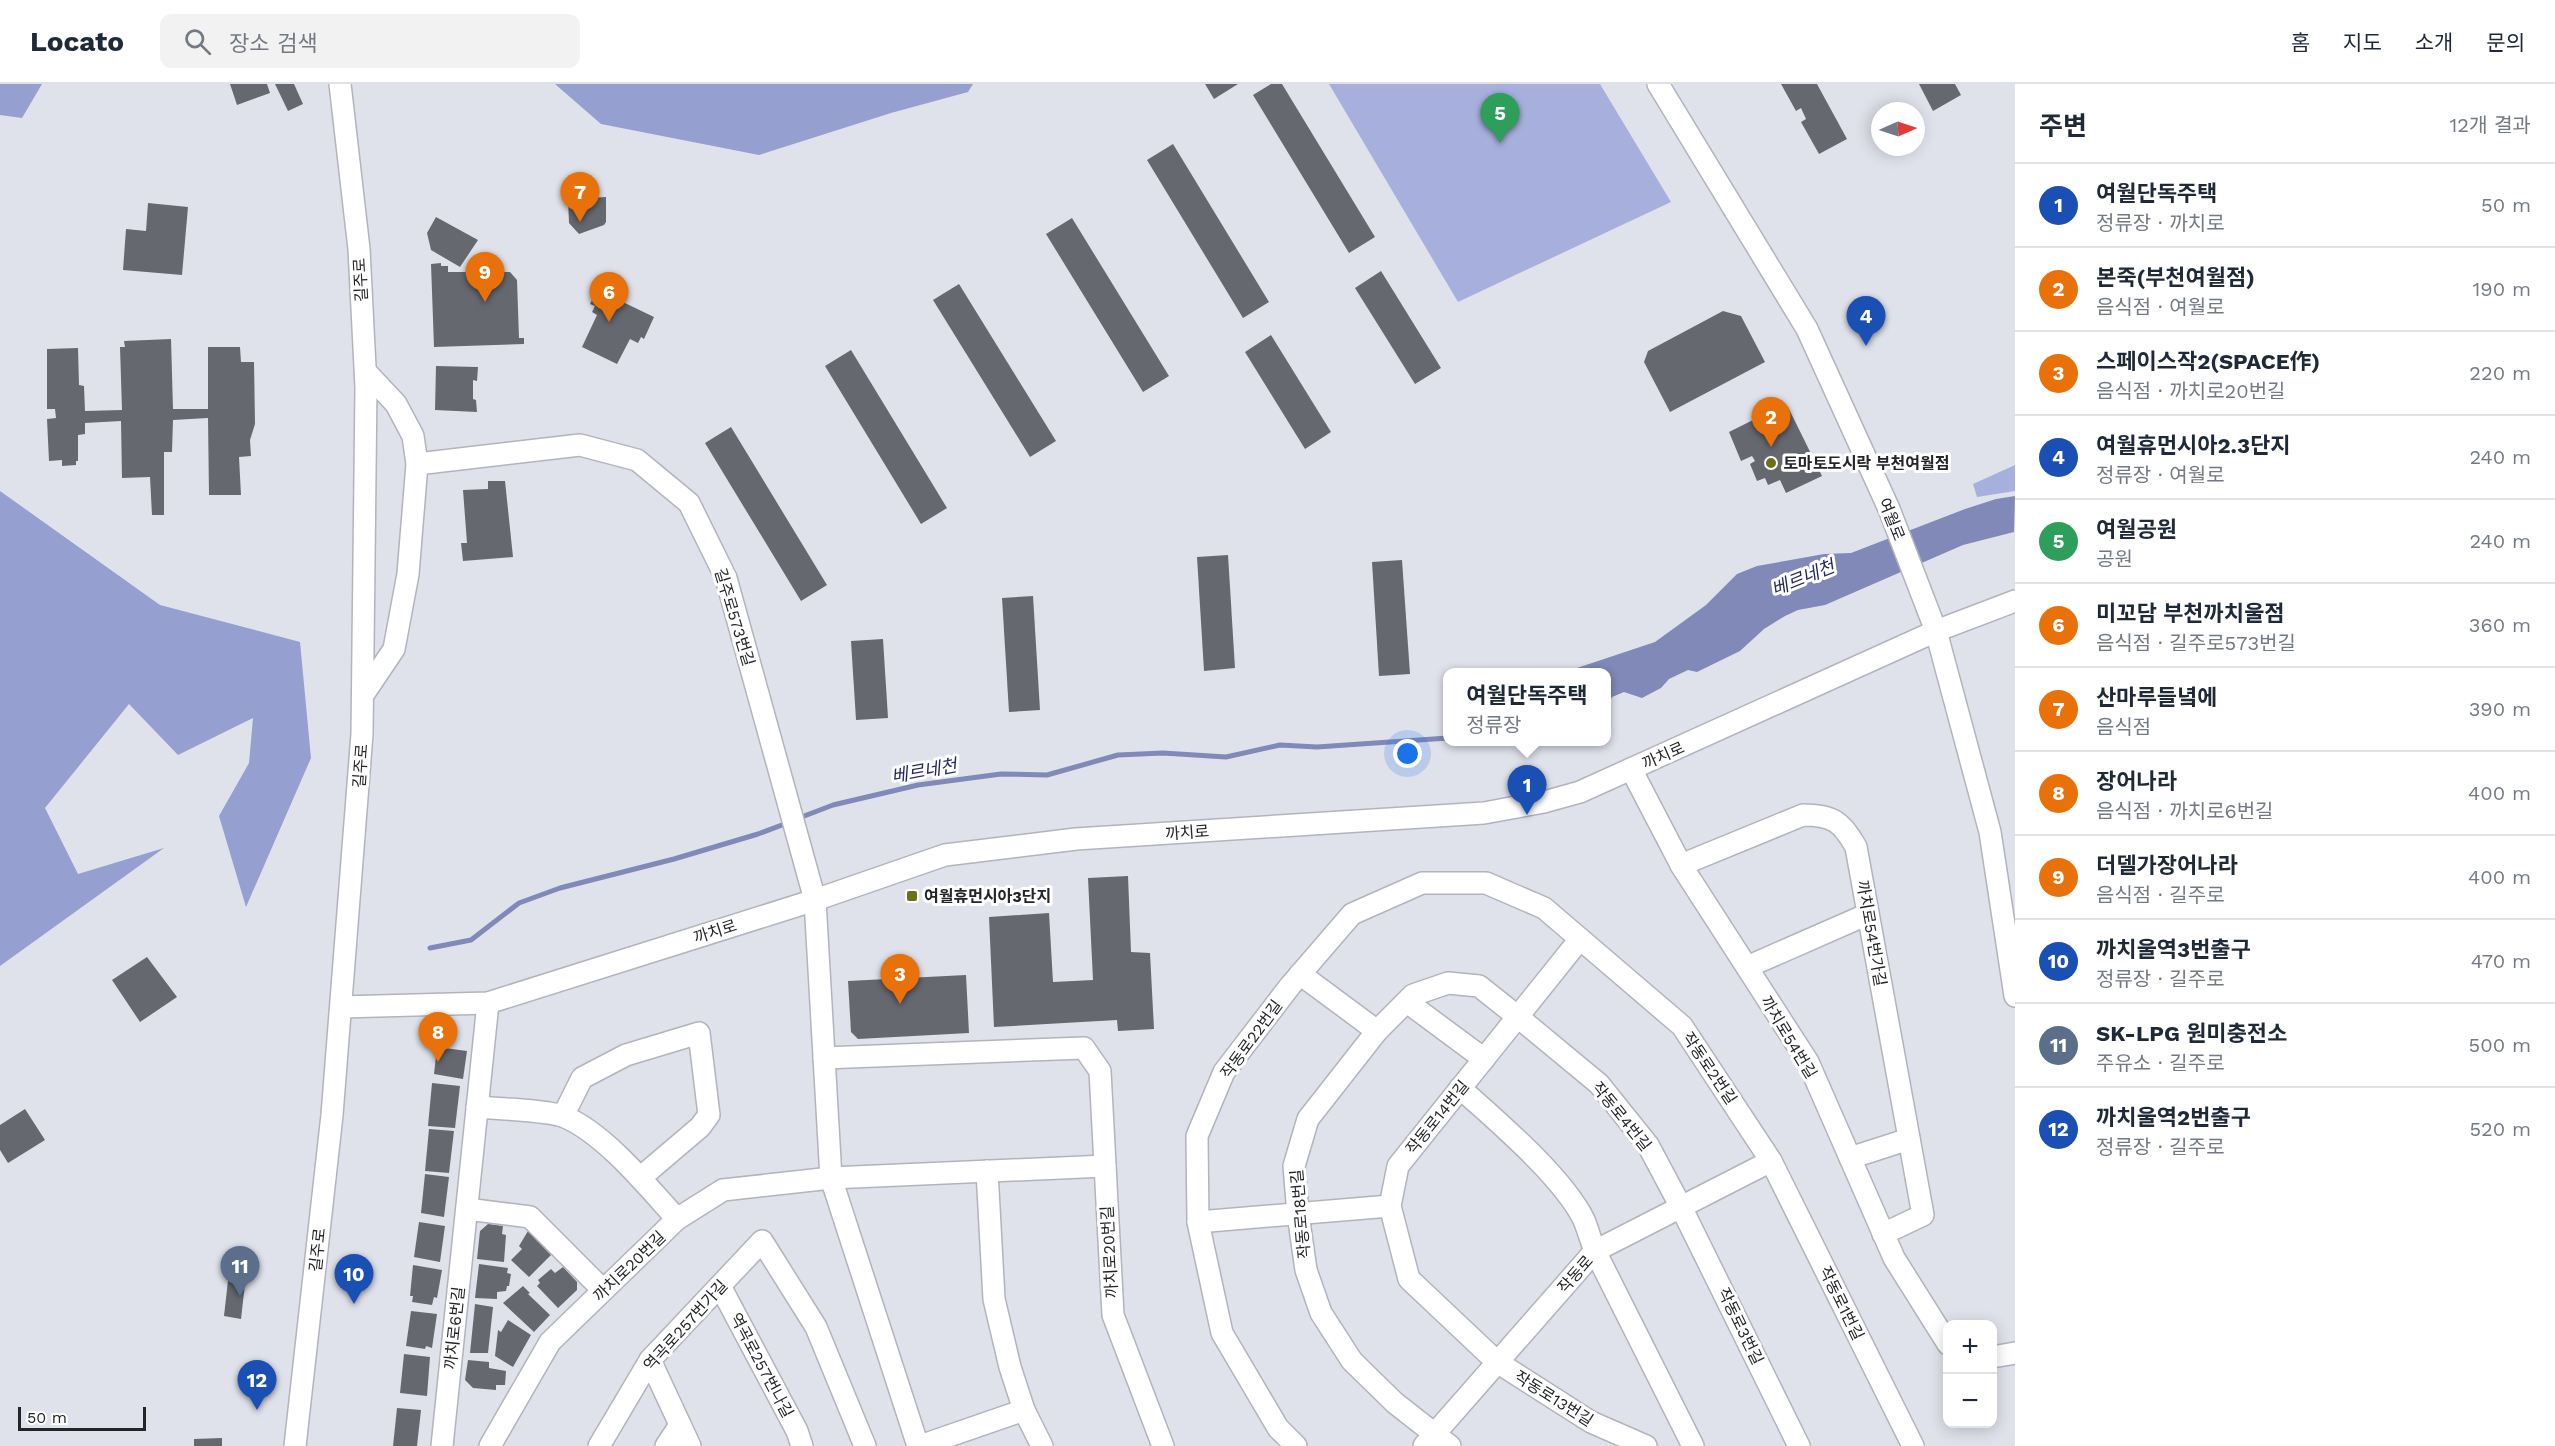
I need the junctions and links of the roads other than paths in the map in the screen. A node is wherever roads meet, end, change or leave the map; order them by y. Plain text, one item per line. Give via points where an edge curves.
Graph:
1 (340, 84) edge
2 (1658, 84) edge
3 (366, 372) junction
4 (417, 464) junction
5 (2015, 601) edge
6 (1936, 631) junction
7 (363, 695) junction
8 (1631, 769) junction
9 (1681, 865) junction
10 (815, 900) junction
11 (1868, 914) junction
12 (1580, 939) junction
13 (1747, 967) junction
14 (1300, 974) junction
15 (2015, 996) edge
16 (1407, 1002) junction
17 (488, 1003) junction
18 (341, 1007) junction
19 (1518, 1017) junction
20 (1377, 1031) junction
21 (824, 1058) junction
22 (1484, 1059) junction
23 (1460, 1088) junction
24 (477, 1107) junction
25 (563, 1116) junction
26 (1909, 1139) junction
27 (1850, 1158) junction
28 (1771, 1161) junction
29 (1105, 1166) junction
30 (987, 1171) junction
31 (640, 1178) junction
32 (831, 1178) junction
33 (1390, 1206) junction
34 (1682, 1207) junction
35 (467, 1209) junction
36 (1298, 1214) junction
37 (677, 1219) junction
38 (1198, 1222) junction
39 (1883, 1234) junction
40 (1594, 1251) junction
41 (720, 1286) junction
42 (603, 1290) junction
43 (1943, 1338) edge
44 (2015, 1353) edge
45 (1997, 1356) edge
46 (650, 1360) junction
47 (1497, 1362) junction
48 (1024, 1410) junction
49 (680, 1425) junction
50 (1436, 1442) edge
51 (295, 1446) edge
52 (442, 1446) edge
53 (490, 1446) edge
54 (599, 1446) edge
55 (666, 1446) edge
56 (690, 1446) edge
57 (802, 1446) edge
58 (865, 1446) edge
59 (919, 1446) edge
60 (1042, 1446) edge
61 (1163, 1446) edge
62 (1296, 1446) edge
63 (1646, 1446) edge
64 (1693, 1446) edge
65 (1799, 1446) edge
66 (1912, 1446) edge

1 - 3 street, 길주로 via 359,249
2 - 6 street, 여월로 via 1807,329 1889,509
3 - 4 street via 396,404 413,436
3 - 7 street, 길주로
4 - 7 street via 408,574 394,649
4 - 10 street, 길주로573번길 via 580,445 637,460 689,503 726,578
5 - 6 street, 까치로
6 - 8 street, 까치로
6 - 15 street, 여월로 via 1990,832
7 - 18 street, 길주로
8 - 9 street, 까치로54번길
8 - 10 street, 까치로 via 1580,792 1484,813 1076,839 945,855
9 - 11 street, 까치로54번가길 via 1803,815 1824,815 1845,827 1856,848
9 - 13 street, 까치로54번길
10 - 17 street, 까치로
10 - 21 street
11 - 13 street
11 - 26 street, 까치로54번가길
12 - 14 street, 작동로22번길 via 1544,908 1486,883 1422,883 1352,914
12 - 19 street, 작동로14번길
12 - 28 street, 작동로2번길 via 1682,1026
13 - 27 street, 까치로54번길 via 1808,1062
14 - 20 street
14 - 38 street, 작동로22번길 via 1224,1072 1197,1136
16 - 19 street, 작동로18번길 via 1413,995 1448,983 1479,986
16 - 20 street, 작동로18번길
16 - 22 street
17 - 18 street, 까치로
17 - 24 street, 까치로6번길
18 - 51 street, 길주로 via 333,1115
19 - 22 street, 작동로14번길
19 - 34 street, 작동로4번길 via 1599,1084 1647,1145
20 - 36 street, 작동로18번길 via 1308,1119 1294,1166
21 - 29 street via 1084,1048 1100,1071
21 - 32 street
22 - 23 street, 작동로14번길
23 - 33 street, 작동로14번길 via 1398,1166
23 - 40 street via 1552,1177 1584,1219
24 - 25 street
24 - 35 street, 까치로6번길
25 - 31 street via 588,1130
25 - 31 street via 582,1078 626,1055 699,1033 709,1115
26 - 27 street
26 - 39 street, 까치로54번가길 via 1923,1215
27 - 39 street, 까치로54번길
28 - 34 street, 작동로
28 - 66 street, 작동로1번길
29 - 30 street, 까치로20번길
29 - 61 street, 까치로20번길 via 1113,1315
30 - 32 street, 까치로20번길
30 - 48 street via 994,1299
31 - 37 street
32 - 37 street, 까치로20번길 via 723,1190
32 - 59 street
33 - 36 street
33 - 47 street, 작동로14번길 via 1409,1279
34 - 40 street, 작동로
34 - 65 street, 작동로3번길
35 - 42 street via 530,1217
35 - 52 street, 까치로6번길
36 - 38 street
36 - 50 street, 작동로18번길 via 1306,1270 1321,1313 1352,1361
37 - 42 street, 까치로20번길
38 - 62 street, 작동로22번길 via 1222,1333 1278,1428
39 - 43 street, 까치로54번길
40 - 47 street, 작동로
40 - 64 street
41 - 46 street, 역곡로257번가길
41 - 57 street, 역곡로257번나길
41 - 58 street, 역곡로257번가길 via 762,1241 816,1327
42 - 53 street, 까치로20번길 via 550,1342
44 - 45 street
46 - 49 street
46 - 54 street, 역곡로257번가길
47 - 50 street, 작동로
47 - 63 street, 작동로13번길 via 1591,1422
48 - 59 street
48 - 60 street
49 - 55 street
49 - 56 street

